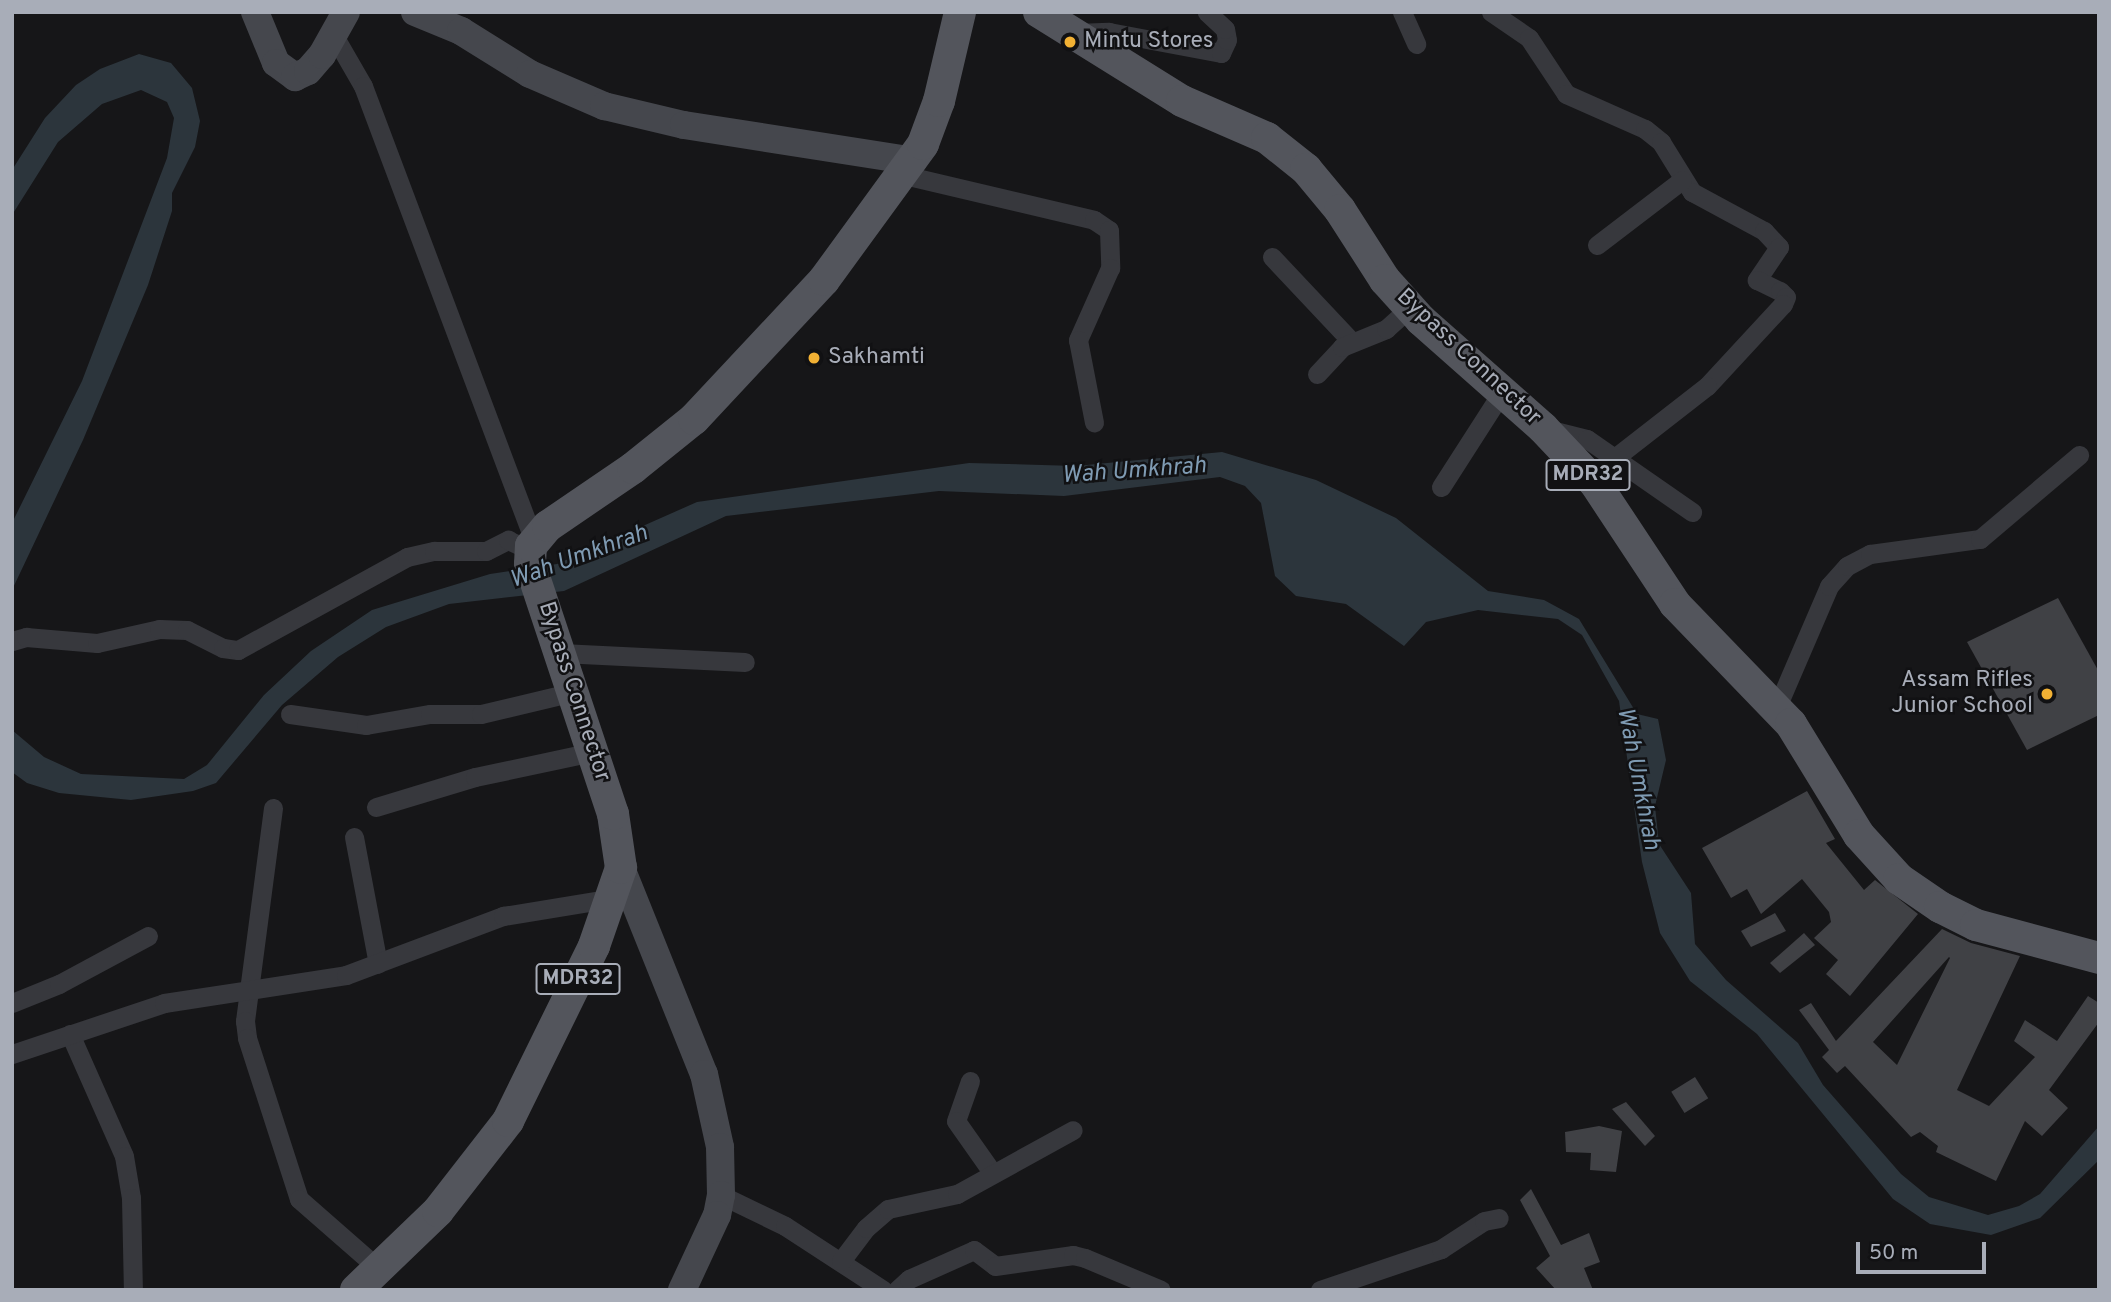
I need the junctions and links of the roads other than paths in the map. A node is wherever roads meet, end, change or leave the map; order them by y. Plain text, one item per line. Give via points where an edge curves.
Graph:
1 (255, 12) edge
2 (415, 12) edge
3 (1039, 12) edge
4 (1207, 12) edge
5 (1402, 12) edge
6 (1491, 12) edge
7 (958, 21) edge
8 (340, 23) edge
9 (1075, 33) junction
10 (1416, 44) dead end
11 (909, 168) junction
12 (1682, 180) junction
13 (1597, 245) dead end
14 (1272, 257) dead end
15 (1409, 308) junction
16 (1352, 342) junction
17 (1317, 374) dead end
18 (1502, 392) junction
19 (1094, 422) dead end
20 (1543, 428) junction
21 (2079, 455) dead end
22 (1612, 460) junction
23 (1441, 487) dead end
24 (1692, 512) dead end
25 (531, 551) junction
26 (12, 641) edge
27 (561, 653) junction
28 (745, 662) dead end
29 (573, 692) junction
30 (1777, 707) junction
31 (290, 714) dead end
32 (593, 752) junction
33 (376, 807) dead end
34 (273, 808) dead end
35 (354, 836) dead end
36 (621, 868) junction
37 (613, 898) junction
38 (148, 936) dead end
39 (2099, 958) edge
40 (378, 964) junction
41 (249, 989) junction
42 (12, 1003) edge
43 (70, 1034) junction
44 (12, 1054) edge
45 (970, 1081) dead end
46 (1073, 1130) dead end
47 (992, 1172) junction
48 (721, 1195) junction
49 (1499, 1218) dead end
50 (841, 1261) junction
51 (380, 1270) junction
52 (133, 1290) edge
53 (356, 1290) edge
54 (682, 1290) edge
55 (883, 1290) edge
56 (897, 1290) edge
57 (1161, 1290) edge
58 (1320, 1290) edge

1 - 8 street via 276,62 288,75 309,71
2 - 11 street via 461,31 530,74 604,106
3 - 9 main road, Bypass Connector / MDR32
4 - 9 street via 1225,29 1222,53 1109,32
5 - 10 street
6 - 12 street via 1529,38 1566,94 1626,118 1661,142
7 - 11 main road via 934,120
8 - 25 street
9 - 15 main road, Bypass Connector / MDR32 via 1182,101 1252,129 1286,152 1326,192
11 - 19 street via 1094,220 1109,230 1110,268 1078,340
11 - 25 main road via 824,280 736,378
12 - 13 street
12 - 22 street via 1706,203 1773,237 1779,247 1775,258 1757,280 1786,297 1707,386
14 - 16 street
15 - 16 street via 1386,329
15 - 18 main road, Bypass Connector / MDR32
16 - 17 street
18 - 20 main road, Bypass Connector / MDR32
18 - 23 street
20 - 22 street via 1587,439
20 - 30 main road, Bypass Connector / MDR32 via 1617,510 1675,604
21 - 30 street via 1980,539 1870,554 1847,566 1829,586
22 - 24 street
25 - 26 street via 508,540 486,551 434,551 407,557 238,650 223,648 187,630 159,629 97,643 26,637
25 - 27 main road, Bypass Connector / MDR32
27 - 28 street
27 - 29 main road, Bypass Connector / MDR32
29 - 31 street via 481,714 430,713 366,725
29 - 32 main road, Bypass Connector / MDR32
30 - 39 main road, Bypass Connector / MDR32 via 1808,748 1859,835 1899,878 1976,925
32 - 33 street via 475,777
32 - 36 main road, Bypass Connector / MDR32 via 615,823
34 - 41 street
35 - 40 street
36 - 37 main road, Bypass Connector / MDR32
36 - 48 street via 704,1074 720,1147
37 - 40 street via 503,916
37 - 51 main road, Bypass Connector / MDR32 via 544,1054 508,1121 438,1211
38 - 42 street via 59,984
40 - 41 street via 318,981
41 - 43 street via 164,1003
41 - 51 street via 247,1038 299,1199
43 - 44 street
43 - 52 street via 124,1156 131,1198
45 - 47 street via 956,1121
46 - 47 street
47 - 50 street via 943,1199 888,1209 866,1228
48 - 50 street
48 - 54 street via 712,1231
49 - 58 street via 1484,1221 1441,1249
50 - 55 street
51 - 53 main road, Bypass Connector / MDR32
56 - 57 street via 909,1279 974,1250 995,1266 1073,1255

